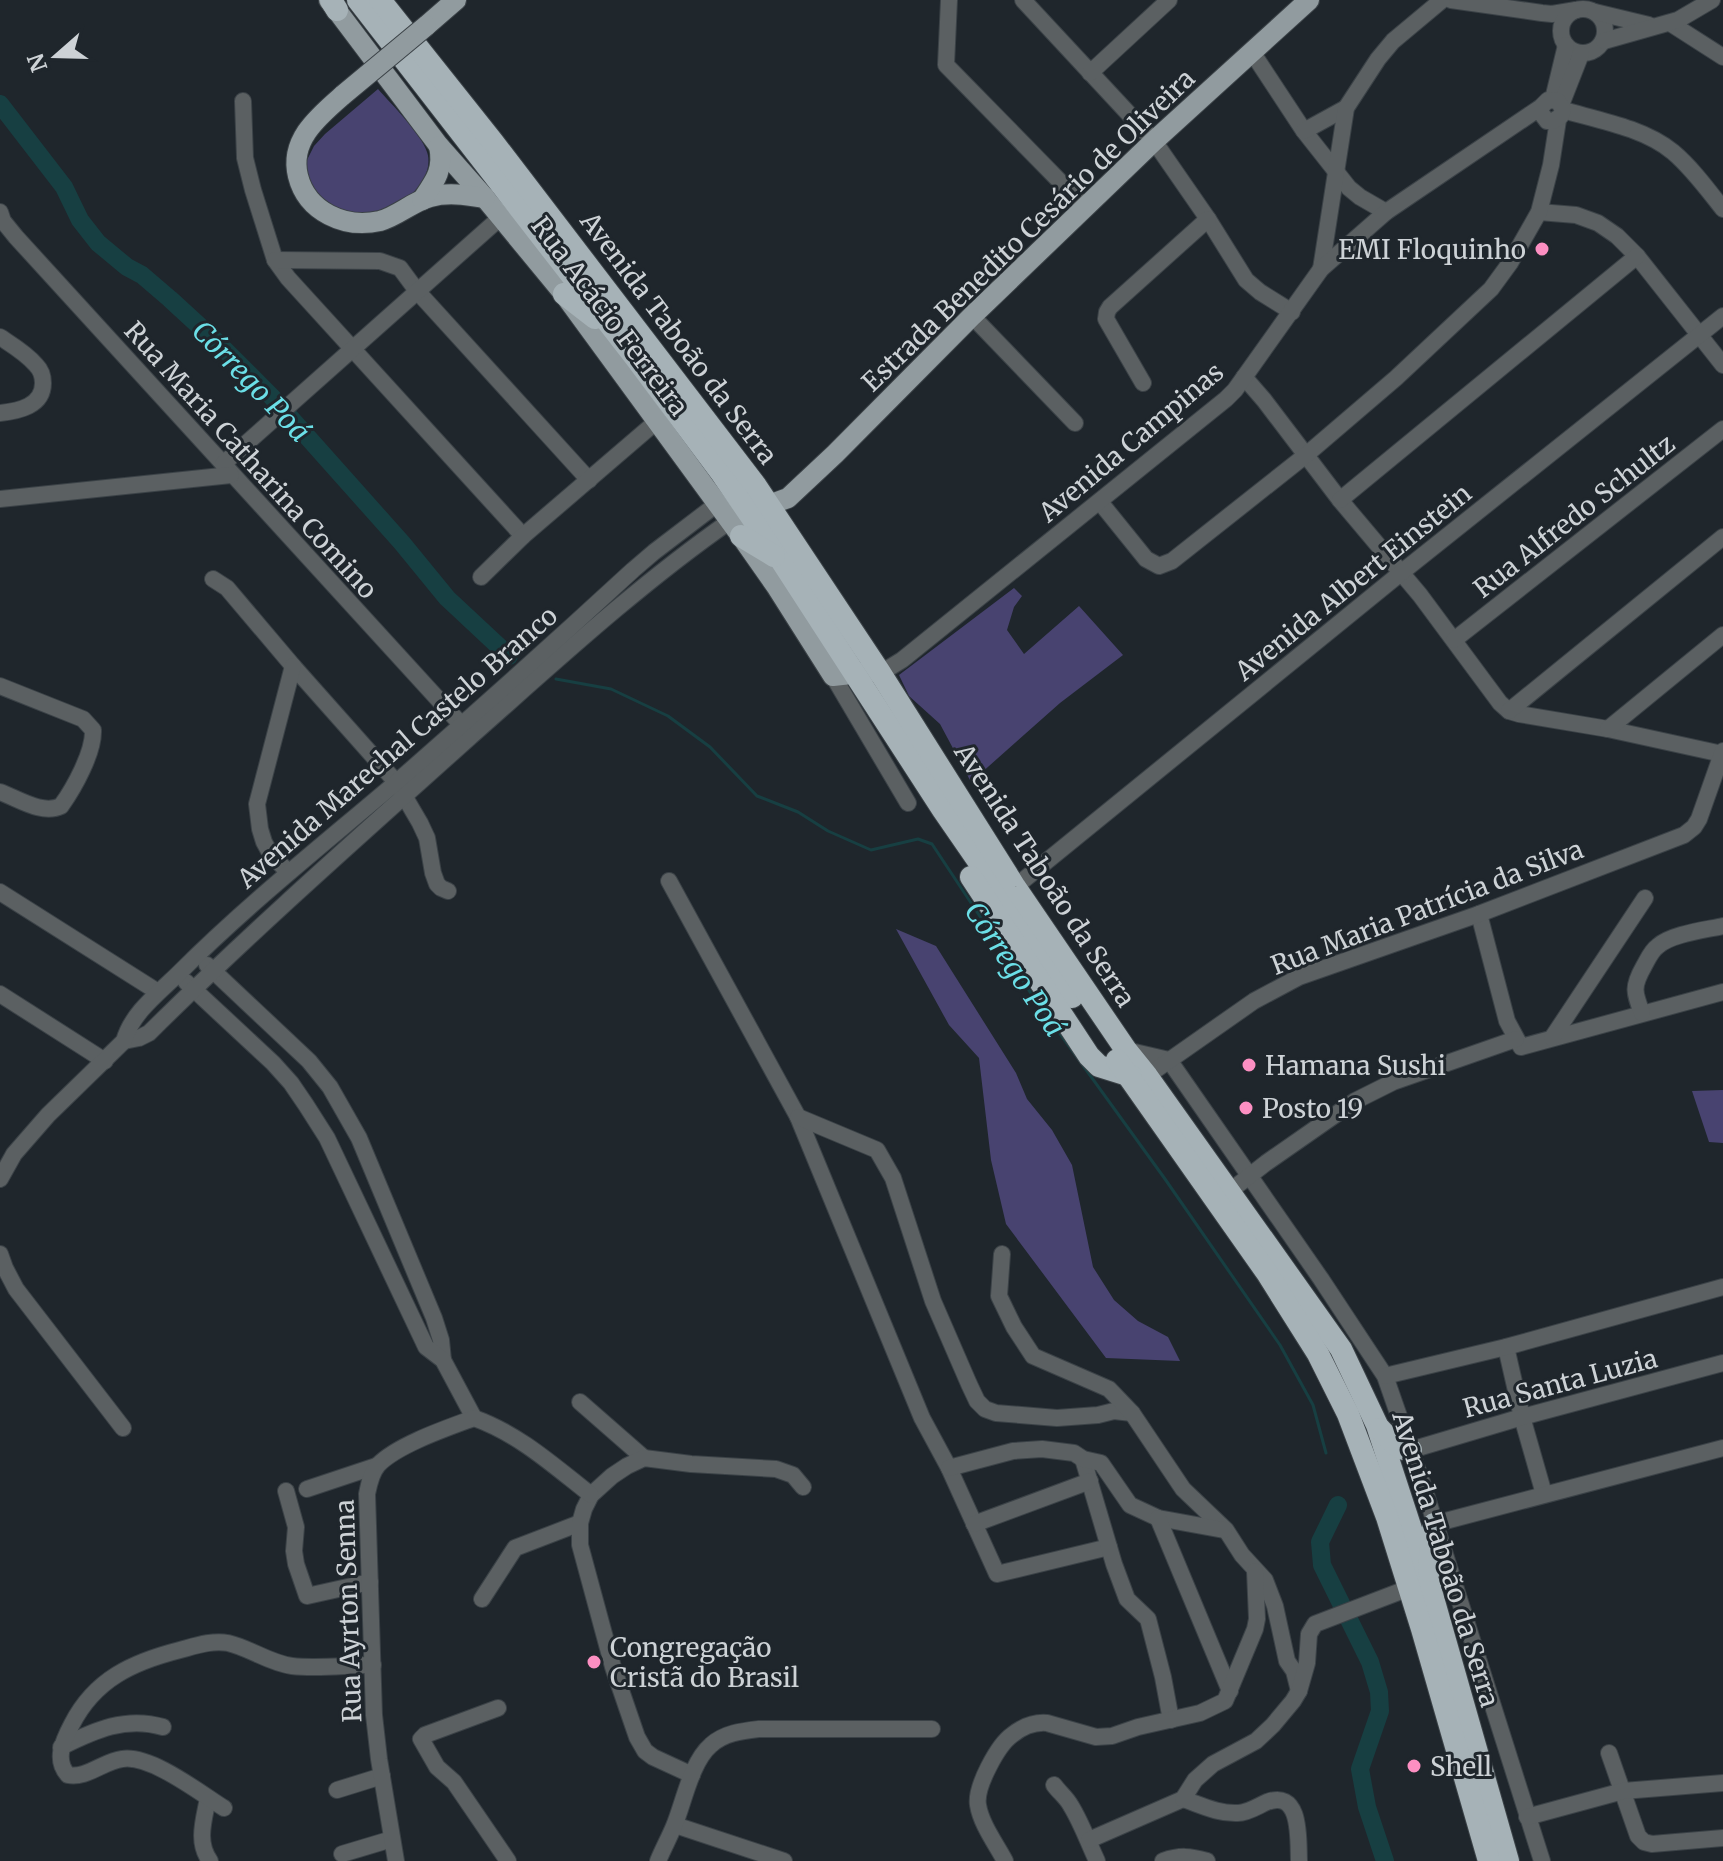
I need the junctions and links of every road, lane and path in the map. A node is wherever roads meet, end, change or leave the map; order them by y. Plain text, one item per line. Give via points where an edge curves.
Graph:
1 (358, 0) edge
2 (446, 0) edge
3 (456, 0) edge
4 (949, 0) edge
5 (1169, 0) edge
6 (1309, 0) edge
7 (1442, 0) edge
8 (1451, 0) edge
9 (1712, 0) edge
10 (1027, 1) edge
11 (332, 3) edge
12 (383, 3) edge
13 (1550, 7) edge
14 (1577, 10) junction
15 (1595, 12) junction
16 (430, 22) junction
17 (1662, 25) junction
18 (1604, 41) junction
19 (1569, 43) junction
20 (1252, 52) junction
21 (1723, 57) edge
22 (1090, 73) junction
23 (243, 101) dead end
24 (1346, 108) junction
25 (1555, 108) junction
26 (1304, 131) junction
27 (1154, 141) junction
28 (439, 146) junction
29 (461, 172) junction
30 (1336, 172) junction
31 (435, 179) junction
32 (485, 198) junction
33 (422, 200) junction
34 (1085, 207) junction
35 (1723, 209) edge
36 (0, 212) edge
37 (1386, 212) junction
38 (1539, 212) junction
39 (501, 217) junction
40 (1208, 219) junction
41 (1637, 256) junction
42 (275, 260) junction
43 (1321, 269) junction
44 (417, 291) junction
45 (564, 294) junction
46 (1292, 312) junction
47 (972, 316) junction
48 (1723, 316) edge
49 (1699, 335) junction
50 (0, 337) edge
51 (353, 349) junction
52 (635, 357) junction
53 (1723, 365) edge
54 (1244, 377) junction
55 (1143, 383) dead end
56 (0, 413) edge
57 (657, 421) junction
58 (1075, 423) dead end
59 (1723, 429) edge
60 (1306, 455) junction
61 (227, 469) junction
62 (589, 480) junction
63 (0, 499) edge
64 (1340, 500) junction
65 (1100, 502) junction
66 (717, 504) junction
67 (778, 509) junction
68 (738, 521) junction
69 (523, 536) junction
70 (1723, 537) edge
71 (781, 560) junction
72 (633, 570) junction
73 (1402, 572) junction
74 (481, 577) dead end
75 (213, 579) dead end
76 (646, 584) junction
77 (576, 634) junction
78 (1723, 635) edge
79 (1454, 640) junction
80 (293, 666) junction
81 (879, 671) junction
82 (844, 675) junction
83 (0, 686) edge
84 (1509, 711) junction
85 (1608, 729) junction
86 (466, 730) junction
87 (1722, 752) edge
88 (1717, 783) edge
89 (401, 789) junction
90 (0, 792) edge
91 (908, 803) dead end
92 (288, 872) junction
93 (669, 881) dead end
94 (1015, 887) junction
95 (448, 891) dead end
96 (0, 892) edge
97 (1645, 898) dead end
98 (1479, 914) junction
99 (1723, 926) edge
100 (197, 954) junction
101 (213, 970) junction
102 (178, 974) junction
103 (194, 989) junction
104 (158, 992) junction
105 (1723, 992) edge
106 (0, 994) edge
107 (1642, 1013) junction
108 (1552, 1038) junction
109 (1516, 1039) junction
110 (124, 1041) junction
111 (1126, 1050) junction
112 (1169, 1060) junction
113 (105, 1061) junction
114 (1138, 1076) junction
115 (798, 1117) junction
116 (1250, 1176) junction
117 (0, 1179) edge
118 (1223, 1196) junction
119 (0, 1254) edge
120 (1002, 1254) dead end
121 (1723, 1287) edge
122 (1506, 1347) junction
123 (443, 1360) junction
124 (1723, 1363) edge
125 (1385, 1376) junction
126 (580, 1402) dead end
127 (1132, 1413) junction
128 (1522, 1417) junction
129 (474, 1418) junction
130 (1377, 1425) junction
131 (123, 1428) dead end
132 (1723, 1448) edge
133 (1411, 1450) junction
134 (644, 1458) junction
135 (1083, 1459) junction
136 (376, 1466) junction
137 (949, 1468) junction
138 (1090, 1481) junction
139 (803, 1487) dead end
140 (307, 1489) dead end
141 (286, 1491) dead end
142 (1544, 1494) junction
143 (591, 1495) junction
144 (1158, 1518) junction
145 (580, 1523) junction
146 (974, 1524) junction
147 (1434, 1524) junction
148 (1226, 1530) junction
149 (1109, 1547) junction
150 (1255, 1571) junction
151 (370, 1582) junction
152 (1419, 1586) junction
153 (482, 1599) dead end
154 (373, 1665) junction
155 (1230, 1691) junction
156 (1299, 1691) junction
157 (498, 1708) dead end
158 (1171, 1720) junction
159 (163, 1727) dead end
160 (932, 1729) dead end
161 (61, 1747) junction
162 (1609, 1753) dead end
163 (692, 1775) junction
164 (382, 1776) junction
165 (1723, 1783) edge
166 (1054, 1785) dead end
167 (337, 1790) dead end
168 (1623, 1791) junction
169 (208, 1798) junction
170 (1183, 1799) junction
171 (224, 1808) dead end
172 (1527, 1817) junction
173 (675, 1825) junction
174 (1723, 1838) edge
175 (392, 1839) junction
176 (1089, 1840) junction
177 (342, 1854) dead end
178 (1167, 1860) edge
179 (210, 1861) edge
180 (396, 1861) edge
181 (508, 1861) edge
182 (658, 1861) edge
183 (784, 1861) edge
184 (1005, 1861) edge
185 (1097, 1861) edge
186 (1207, 1861) edge
187 (1299, 1861) edge
188 (1489, 1861) edge
189 (1508, 1861) edge
190 (1542, 1861) edge

1 - 52 highway, Avenida Taboão da Serra
2 - 16 main road
3 - 16 main road
4 - 34 street via 946,65
5 - 22 street
6 - 20 main road, Estrada Benedito Cesário de Oliveira
7 - 24 street via 1393,41
8 - 13 street
9 - 17 street
10 - 22 street
11 - 28 main road, Rua Acácio Ferreira
12 - 67 highway, Avenida Taboão da Serra
13 - 14 street
13 - 19 street
14 - 15 street
14 - 19 street via 1563,21
15 - 17 street
15 - 18 street via 1605,25
16 - 33 main road, bridge via 313,123 297,156 309,199 330,216 380,221
17 - 18 street
17 - 21 street
18 - 19 street via 1590,53
19 - 25 street
20 - 26 street
20 - 27 main road, Estrada Benedito Cesário de Oliveira
22 - 27 street
23 - 42 street via 245,158
24 - 26 street
24 - 30 street
25 - 35 street via 1621,126 1663,145
25 - 37 street, Avenida Campinas
25 - 38 street via 1551,165
26 - 30 street
27 - 34 main road, Estrada Benedito Cesário de Oliveira
27 - 40 street
28 - 29 main road, Rua Acácio Ferreira
28 - 31 main road
29 - 31 main road
29 - 32 main road, Rua Acácio Ferreira
30 - 37 street via 1360,197
30 - 43 street
31 - 33 main road
32 - 33 main road via 454,194
32 - 39 main road, Rua Acácio Ferreira
34 - 47 main road, Estrada Benedito Cesário de Oliveira
36 - 61 street, Rua Maria Catharina Comino via 16,237
37 - 43 street, Avenida Campinas
38 - 41 street via 1598,223
38 - 60 street via 1510,263 1478,303
39 - 44 street
39 - 45 main road, Rua Acácio Ferreira
40 - 46 street via 1252,286
40 - 55 street via 1107,312 1106,319
41 - 49 street
41 - 64 street
42 - 44 street via 380,261 400,268
42 - 51 street
43 - 46 street, Avenida Campinas
44 - 51 street
44 - 62 street
45 - 52 highway
45 - 57 main road, Rua Acácio Ferreira
46 - 54 street, Avenida Campinas
47 - 58 street
47 - 67 main road, Estrada Benedito Cesário de Oliveira
48 - 49 street, Avenida Albert Einstein
49 - 53 street
49 - 73 street, Avenida Albert Einstein
50 - 56 street via 25,354 43,377 39,399
51 - 61 street
51 - 69 street
52 - 68 highway, Avenida Taboão da Serra
54 - 60 street
54 - 65 street, Avenida Campinas via 1226,399
57 - 62 street
57 - 66 main road, Rua Acácio Ferreira
59 - 79 street, Rua Alfredo Schultz
60 - 64 street
60 - 65 street via 1159,566 1146,559
61 - 63 street
61 - 86 street, Rua Maria Catharina Comino
62 - 69 street
64 - 73 street
65 - 81 street, Avenida Campinas via 902,660
66 - 68 main road
66 - 72 street, Avenida Marechal Castelo Branco
67 - 68 main road
67 - 81 highway, Avenida Taboão da Serra
68 - 71 highway
68 - 71 highway, Avenida Taboão da Serra
68 - 76 street, Avenida Marechal Castelo Branco
68 - 82 main road via 796,617
69 - 74 street
70 - 84 street
71 - 82 highway, Avenida Taboão da Serra
72 - 76 street
72 - 77 street, Avenida Marechal Castelo Branco
73 - 79 street
73 - 94 street, Avenida Albert Einstein
75 - 80 street via 227,588
76 - 77 street, Avenida Marechal Castelo Branco
77 - 86 street, Avenida Marechal Castelo Branco
78 - 85 street
79 - 84 street
80 - 89 street
80 - 92 street via 257,804 264,842
81 - 82 main road
81 - 94 highway, Avenida Taboão da Serra
82 - 91 street
82 - 114 highway, Avenida Taboão da Serra via 887,723 1015,915
83 - 90 street via 83,719 94,739 61,806 45,809
84 - 85 street
85 - 87 street
86 - 89 street, Avenida Marechal Castelo Branco
87 - 88 street, Rua Maria Patrícia da Silva
88 - 98 street, Rua Maria Patrícia da Silva via 1699,819 1684,835
89 - 92 street, Avenida Marechal Castelo Branco
89 - 95 street via 427,838 433,873
89 - 101 street, Avenida Marechal Castelo Branco
92 - 100 street, Avenida Marechal Castelo Branco
93 - 115 street
94 - 111 highway, Avenida Taboão da Serra
96 - 104 street
97 - 108 street
98 - 109 street
98 - 112 street, Rua Maria Patrícia da Silva via 1299,977
99 - 107 street via 1658,945 1634,986
100 - 101 street
100 - 102 street, Avenida Marechal Castelo Branco
101 - 103 street, Avenida Marechal Castelo Branco
101 - 123 street via 309,1061 343,1109 434,1318
102 - 103 street
102 - 104 street, Avenida Marechal Castelo Branco
103 - 110 street, Avenida Marechal Castelo Branco via 149,1033
103 - 123 street via 273,1063 306,1105 327,1138 426,1347
104 - 110 street, Avenida Marechal Castelo Branco via 128,1028
105 - 107 street
106 - 113 street
107 - 108 street
108 - 109 street via 1521,1047
109 - 116 street via 1393,1082 1355,1101
110 - 113 street, Avenida Marechal Castelo Branco
111 - 112 street
111 - 114 highway, Avenida Taboão da Serra
112 - 114 street, Rua Maria Patrícia da Silva
112 - 116 street
113 - 117 street, Avenida Marechal Castelo Branco via 48,1115
114 - 118 highway, Avenida Taboão da Serra
115 - 127 street via 877,1150 893,1178 933,1301 985,1409 1057,1418
115 - 137 street via 922,1418
116 - 118 street
116 - 125 street
118 - 130 highway, Avenida Taboão da Serra via 1341,1349
118 - 152 highway, Avenida Taboão da Serra via 1318,1354
119 - 131 street via 16,1289
120 - 127 street via 999,1296 1033,1356 1109,1389
121 - 122 street
122 - 125 street
122 - 128 street
123 - 129 street
124 - 128 street, Rua Santa Luzia
125 - 133 street
126 - 134 street
127 - 148 street via 1183,1489
128 - 133 street, Rua Santa Luzia
128 - 142 street
129 - 136 street, Rua Ayrton Senna via 411,1444
129 - 143 street via 520,1440
130 - 133 highway via 1398,1447
130 - 152 highway, Avenida Taboão da Serra
132 - 142 street
133 - 147 street
134 - 139 street via 776,1469 793,1475
134 - 143 street
135 - 137 street via 1074,1453 1030,1449
135 - 138 street
135 - 144 street via 1101,1463 1130,1505
136 - 140 street
136 - 151 street, Rua Ayrton Senna via 367,1494
137 - 146 street
138 - 146 street
138 - 149 street
141 - 151 street via 296,1527 296,1564 307,1596
142 - 147 street
143 - 145 street
144 - 148 street
144 - 155 street
145 - 153 street via 515,1548
145 - 163 street via 580,1545 597,1613 637,1737 653,1757
146 - 149 street via 997,1574
147 - 152 highway
147 - 172 street
148 - 150 street
149 - 158 street via 1127,1599 1148,1619
150 - 155 street via 1255,1629
150 - 156 street via 1265,1580 1275,1606
151 - 154 street, Rua Ayrton Senna
152 - 156 street via 1315,1624
152 - 188 highway, Avenida Taboão da Serra via 1432,1665
152 - 189 highway, Avenida Taboão da Serra
154 - 161 street via 293,1666 215,1642 156,1656 108,1679 87,1700
154 - 164 street, Rua Ayrton Senna
155 - 158 street via 1211,1709
156 - 170 street via 1256,1741 1213,1764
157 - 181 street via 421,1739
158 - 184 street via 1103,1737 1047,1723 1009,1736 980,1783 977,1803
159 - 161 street via 132,1722
160 - 163 street via 742,1731 709,1746
161 - 169 street via 60,1761 68,1775 136,1758
162 - 168 street
163 - 173 street
164 - 167 street
164 - 175 street, Rua Ayrton Senna
165 - 168 street
166 - 176 street
168 - 172 street
168 - 174 street via 1644,1842
169 - 171 street
169 - 179 street via 202,1834
170 - 176 street
170 - 187 street via 1206,1809 1239,1813 1270,1801 1288,1802
172 - 190 street
173 - 182 street
173 - 183 street
175 - 177 street
175 - 180 street, Rua Ayrton Senna
176 - 185 street
178 - 186 street via 1189,1856

